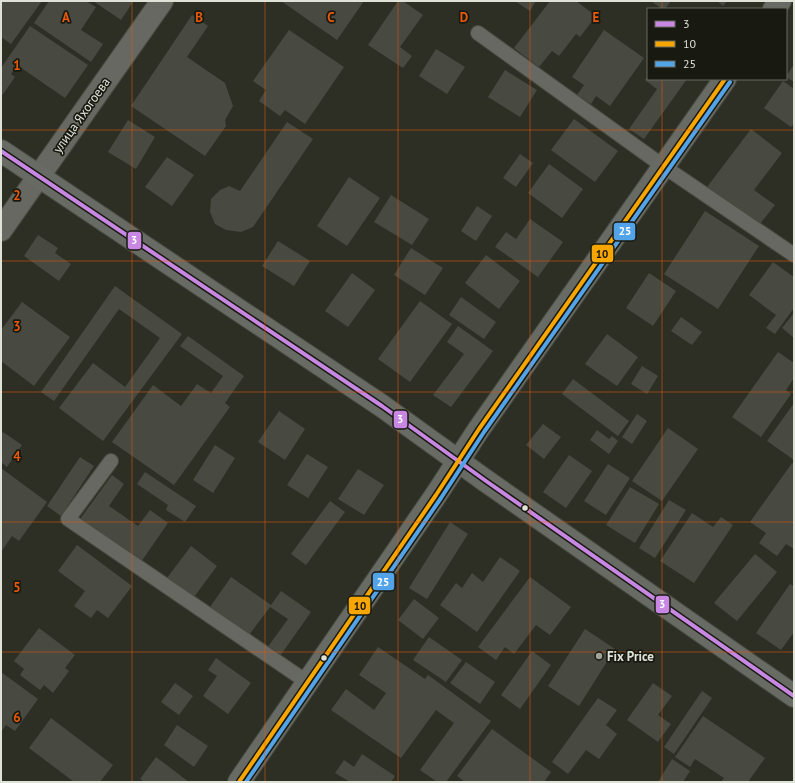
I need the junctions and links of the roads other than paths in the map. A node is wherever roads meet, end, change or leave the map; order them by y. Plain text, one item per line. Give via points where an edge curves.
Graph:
1 (162, 1) edge
2 (478, 33) dead end
3 (724, 80) edge
4 (1, 151) edge
5 (663, 166) junction
6 (38, 176) junction
7 (1, 230) edge
8 (794, 255) edge
9 (459, 460) junction
10 (111, 461) dead end
11 (307, 682) junction
12 (794, 696) edge
13 (239, 782) edge

1 - 6 street, улица Яхогоева
2 - 5 lane
3 - 5 street
4 - 6 street
5 - 8 lane
5 - 9 street
6 - 7 street, улица Яхогоева
6 - 9 street
9 - 11 street
9 - 12 street
10 - 11 lane via 68,519
11 - 13 street

